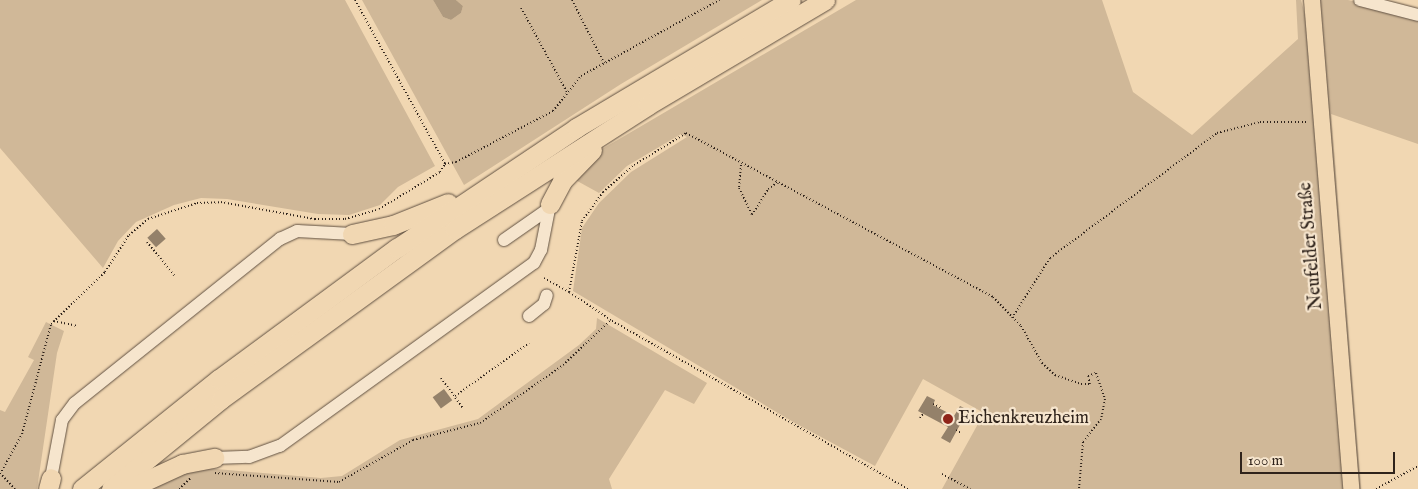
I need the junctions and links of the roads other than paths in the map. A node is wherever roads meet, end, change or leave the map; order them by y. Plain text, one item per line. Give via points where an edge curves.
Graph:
1 (791, 0) edge
2 (825, 0) edge
3 (1312, 0) edge
4 (1360, 0) edge
5 (1418, 15) edge
6 (648, 105) junction
7 (490, 184) junction
8 (548, 207) junction
9 (352, 234) joint
10 (504, 240) dead end
11 (548, 295) dead end
12 (529, 316) dead end
13 (212, 465) joint
14 (49, 483) edge
15 (82, 489) edge
16 (111, 489) edge
17 (128, 489) edge
18 (1351, 489) edge

1 - 7 highway via 656,78
2 - 6 highway
3 - 18 main road, Neufelder Straße
4 - 5 street
6 - 8 highway via 579,160 562,181
6 - 16 highway via 495,202 376,285 221,399
7 - 9 highway via 393,226
7 - 15 highway via 305,314
8 - 10 street
8 - 13 street via 541,250 534,263 280,446
9 - 14 street via 297,232 280,239 75,403 62,420
11 - 12 street via 539,309
13 - 17 highway via 182,464

